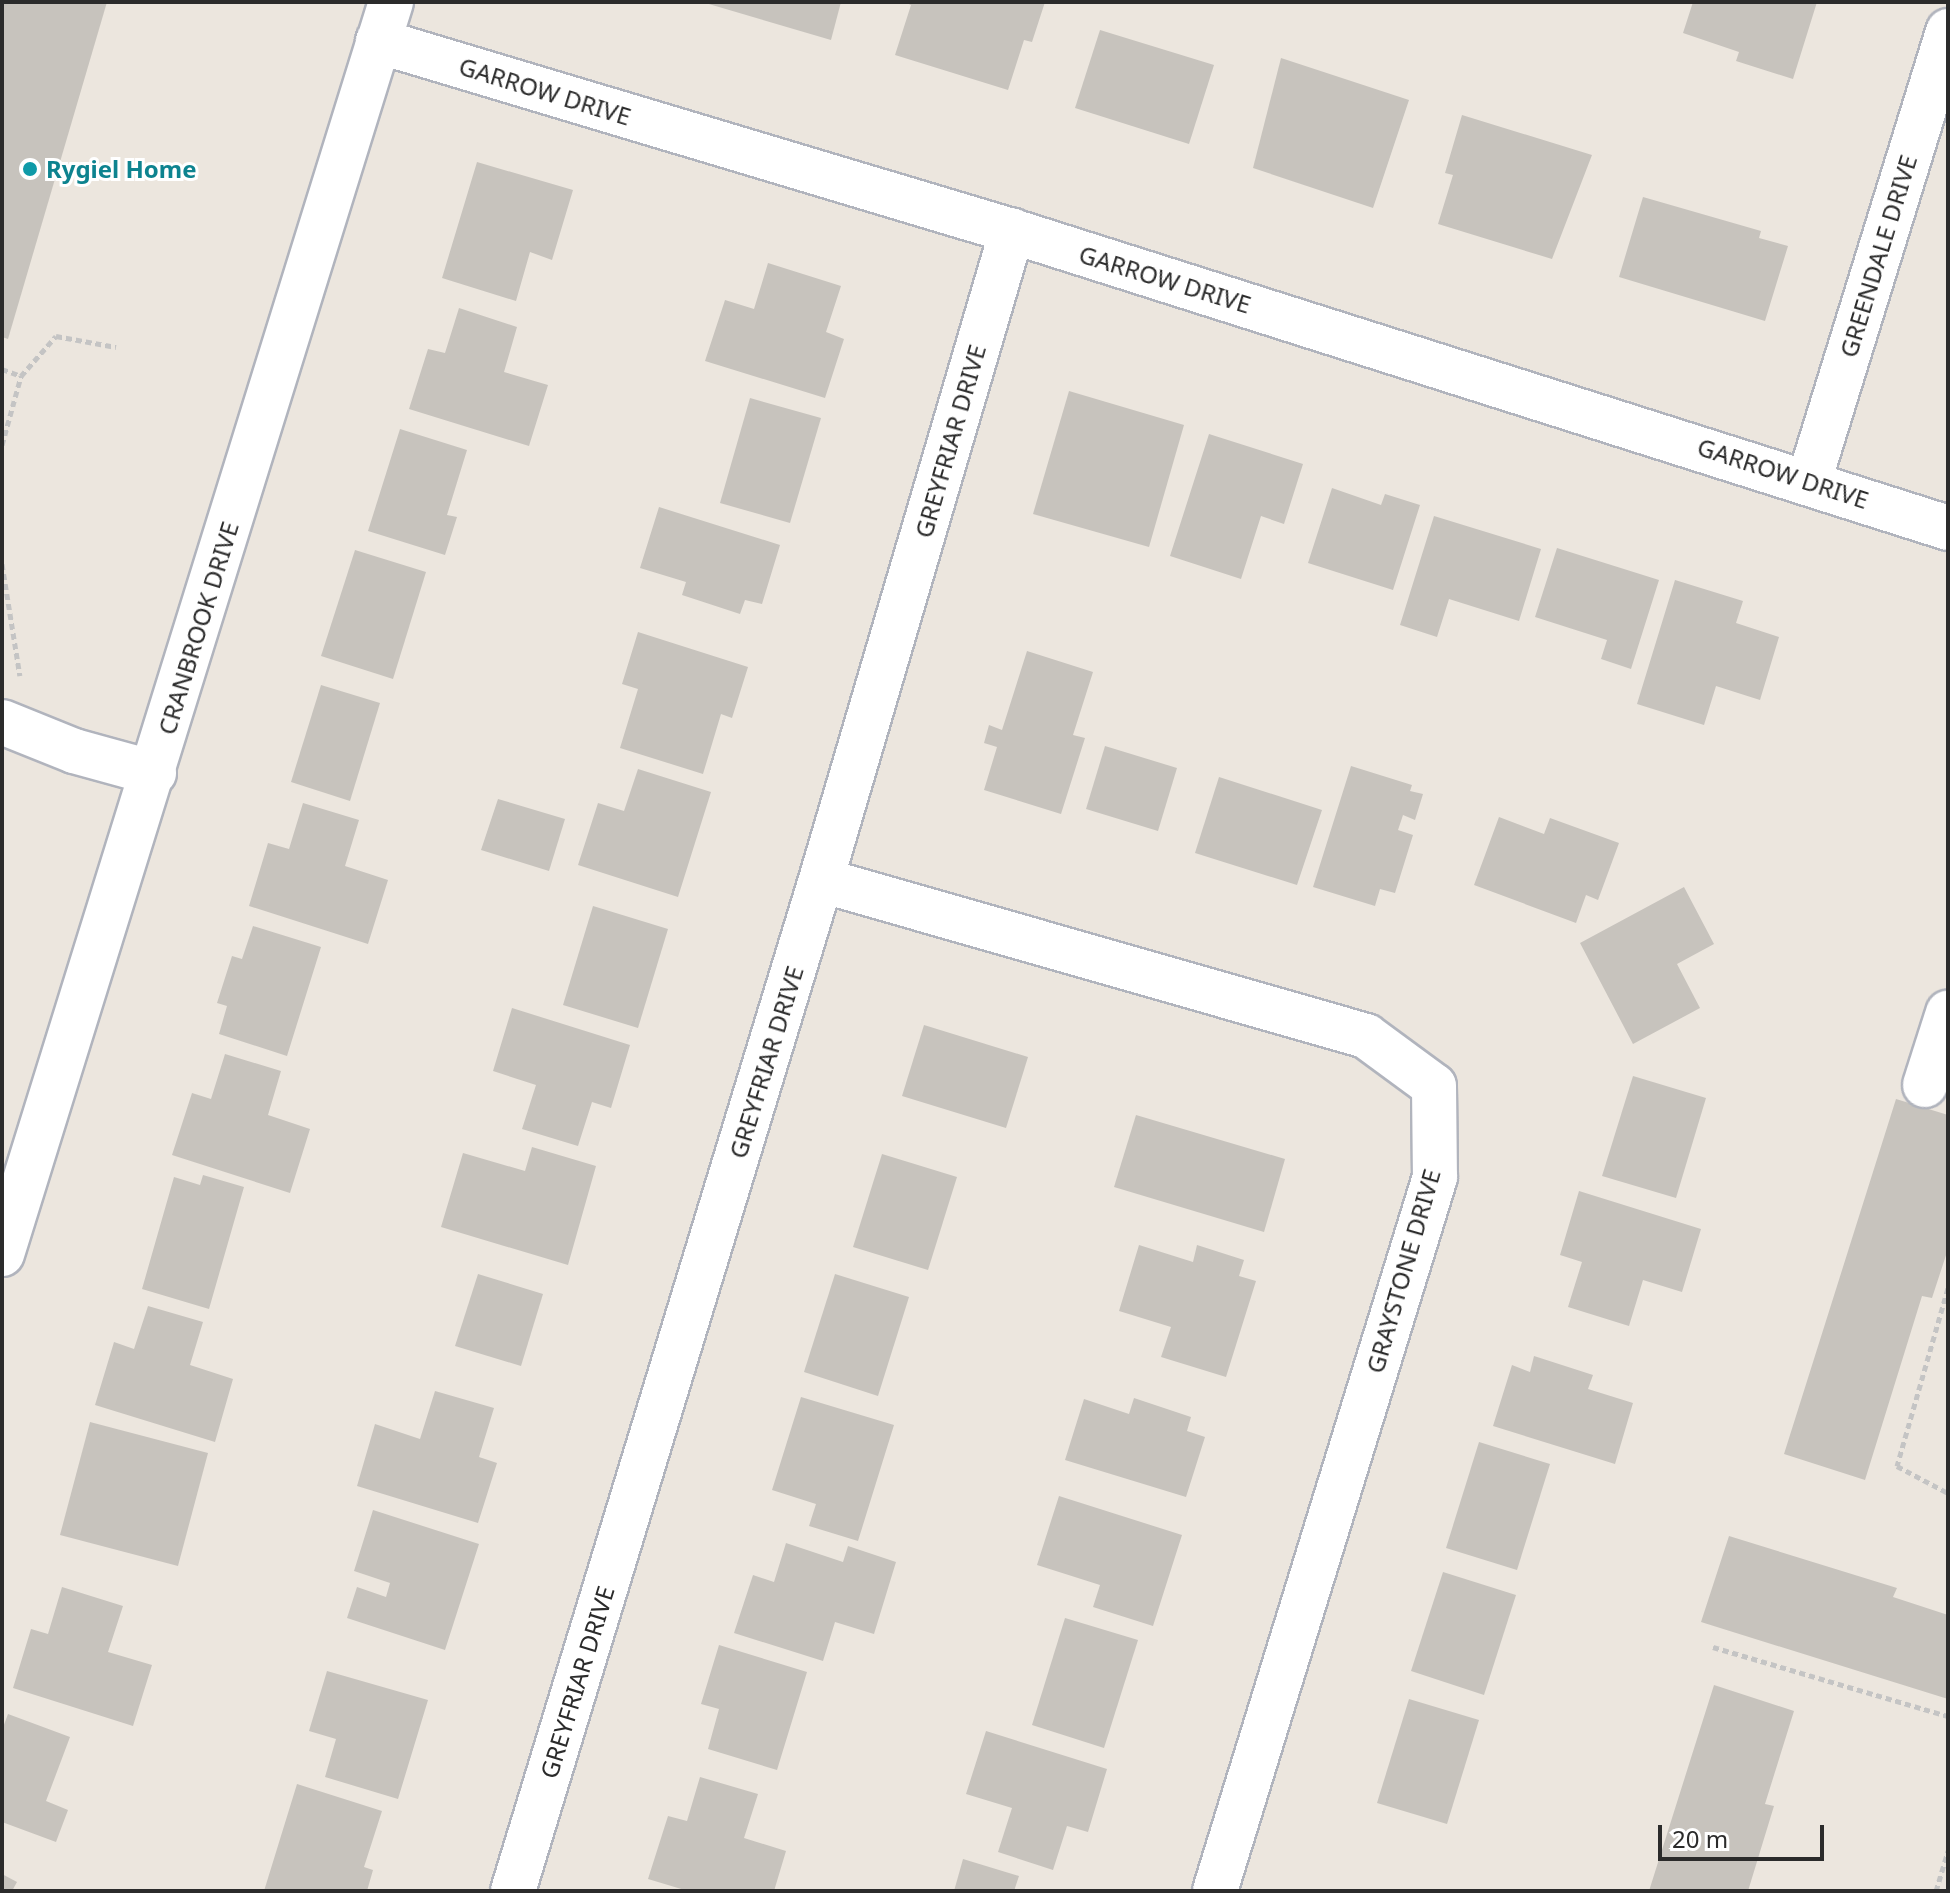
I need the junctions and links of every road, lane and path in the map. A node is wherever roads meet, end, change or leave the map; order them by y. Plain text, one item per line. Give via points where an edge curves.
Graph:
1 (384, 21) edge
2 (1948, 31) edge
3 (1012, 231) junction
4 (116, 347) dead end
5 (2, 369) edge
6 (21, 376) junction
7 (2, 445) edge
8 (1809, 481) junction
9 (1948, 528) edge
10 (2, 564) edge
11 (20, 730) edge
12 (154, 773) junction
13 (821, 880) junction
14 (1948, 1013) edge
15 (1925, 1085) dead end
16 (2, 1254) edge
17 (1948, 1288) edge
18 (1944, 1312) edge
19 (1948, 1493) edge
20 (1713, 1647) dead end
21 (1948, 1716) edge
22 (1948, 1851) edge
23 (513, 1891) edge
24 (1215, 1891) edge
25 (1936, 1891) edge

1 - 3 street, GARROW DRIVE
1 - 12 street, CRANBROOK DRIVE
2 - 8 street, GREENDALE DRIVE
3 - 8 street, GARROW DRIVE
3 - 13 street, GREYFRIAR DRIVE
4 - 6 path via 56,336
5 - 6 path
6 - 7 path
8 - 9 street, GARROW DRIVE
10 - 11 path
11 - 12 street
12 - 16 street, CRANBROOK DRIVE
13 - 23 street, GREYFRIAR DRIVE
13 - 24 street, GRAYSTONE DRIVE via 1366,1036 1434,1086 1435,1177
14 - 15 street
17 - 18 path
18 - 19 path via 1897,1466
20 - 21 path
22 - 25 path

